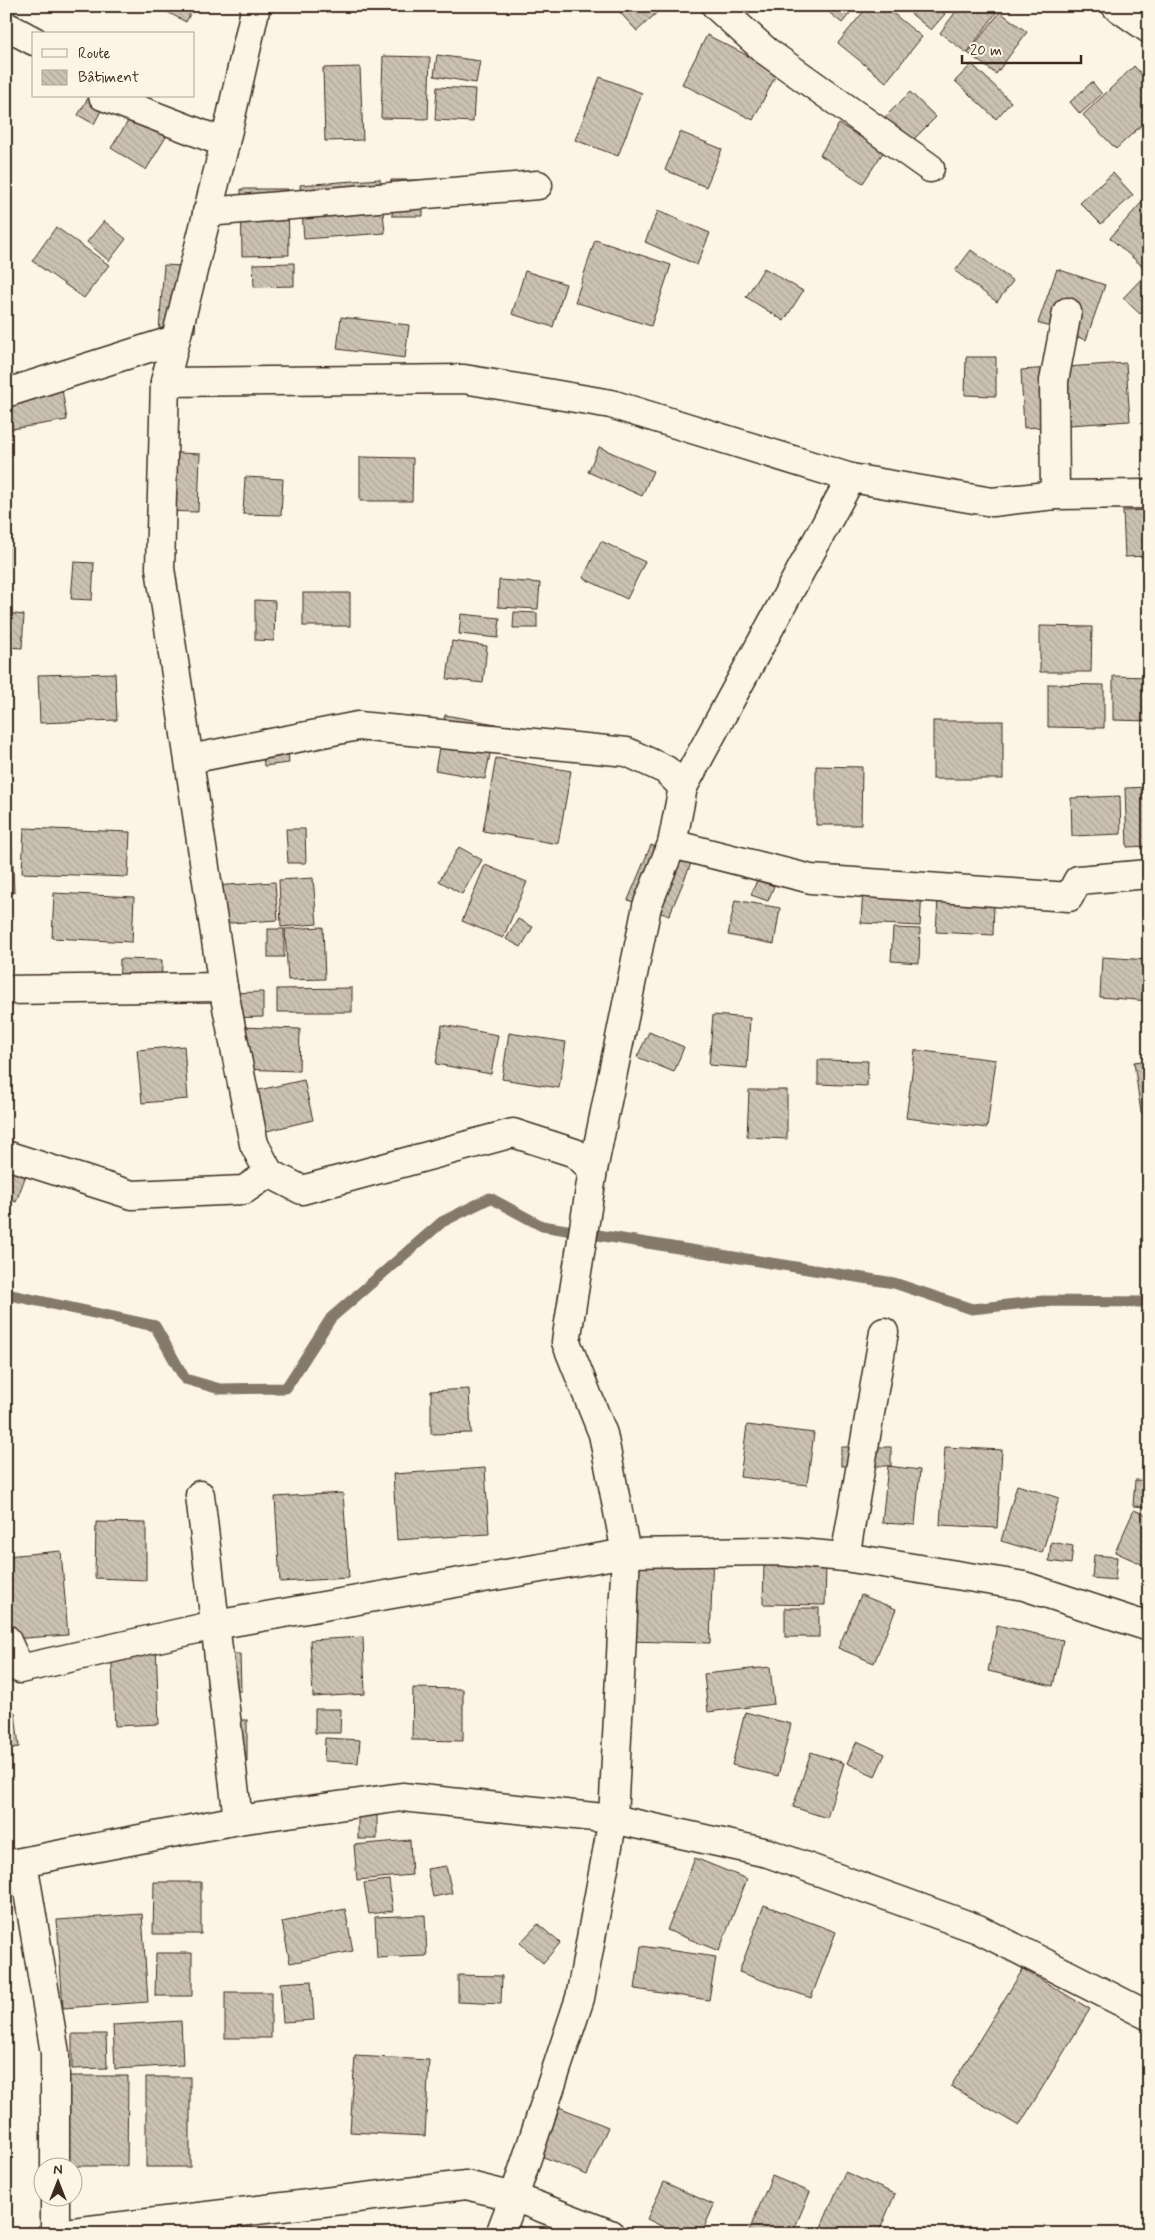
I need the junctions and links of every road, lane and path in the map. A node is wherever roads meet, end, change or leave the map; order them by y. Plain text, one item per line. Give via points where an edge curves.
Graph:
1 (256, 6) edge
2 (716, 6) edge
3 (1116, 6) edge
4 (6, 26) edge
5 (1149, 29) edge
6 (32, 40) edge
7 (108, 98) edge
8 (225, 143) junction
9 (930, 168) dead end
10 (538, 185) dead end
11 (207, 212) junction
12 (1067, 312) dead end
13 (174, 340) junction
14 (165, 382) junction
15 (6, 393) edge
16 (851, 478) junction
17 (1149, 494) edge
18 (1055, 495) junction
19 (190, 758) junction
20 (683, 787) junction
21 (672, 844) junction
22 (1149, 874) edge
23 (223, 987) junction
24 (6, 990) edge
25 (6, 1154) edge
26 (593, 1170) junction
27 (269, 1173) junction
28 (884, 1332) dead end
29 (200, 1495) dead end
30 (626, 1554) junction
31 (845, 1557) junction
32 (215, 1625) junction
33 (1149, 1627) edge
34 (6, 1639) edge
35 (613, 1819) junction
36 (238, 1820) junction
37 (15, 1863) edge
38 (1149, 2016) edge
39 (55, 2158) edge
40 (514, 2197) junction
41 (55, 2208) edge
42 (56, 2234) edge
43 (500, 2234) edge
44 (610, 2234) edge

1 - 8 street
2 - 9 street via 766,51
3 - 5 street
4 - 6 street
7 - 8 street
8 - 11 street
10 - 11 street
11 - 13 street
12 - 18 street via 1054,381
13 - 14 street
13 - 15 street
14 - 16 street via 464,379 611,404
14 - 19 street via 160,568
16 - 18 street via 992,502
16 - 20 street
17 - 18 street
19 - 20 street via 358,726 628,752 666,770
19 - 23 street
20 - 21 street
21 - 22 street via 810,879 1069,897 1078,880
21 - 26 street via 647,906
23 - 24 street
23 - 27 street via 254,1144
25 - 27 street via 132,1195 244,1190
26 - 27 street via 575,1153 513,1133 302,1190
26 - 30 street via 566,1342 603,1434
28 - 31 street
29 - 32 street
30 - 31 street via 778,1552
30 - 32 street
30 - 35 street
31 - 33 street via 1024,1586
32 - 34 street via 20,1669
32 - 36 street
35 - 36 street via 402,1797
35 - 38 street via 768,1853 969,1926
35 - 40 street via 580,1998
36 - 37 street
37 - 39 street via 55,2053
40 - 42 street via 466,2186
40 - 43 street
40 - 44 street
41 - 42 street

